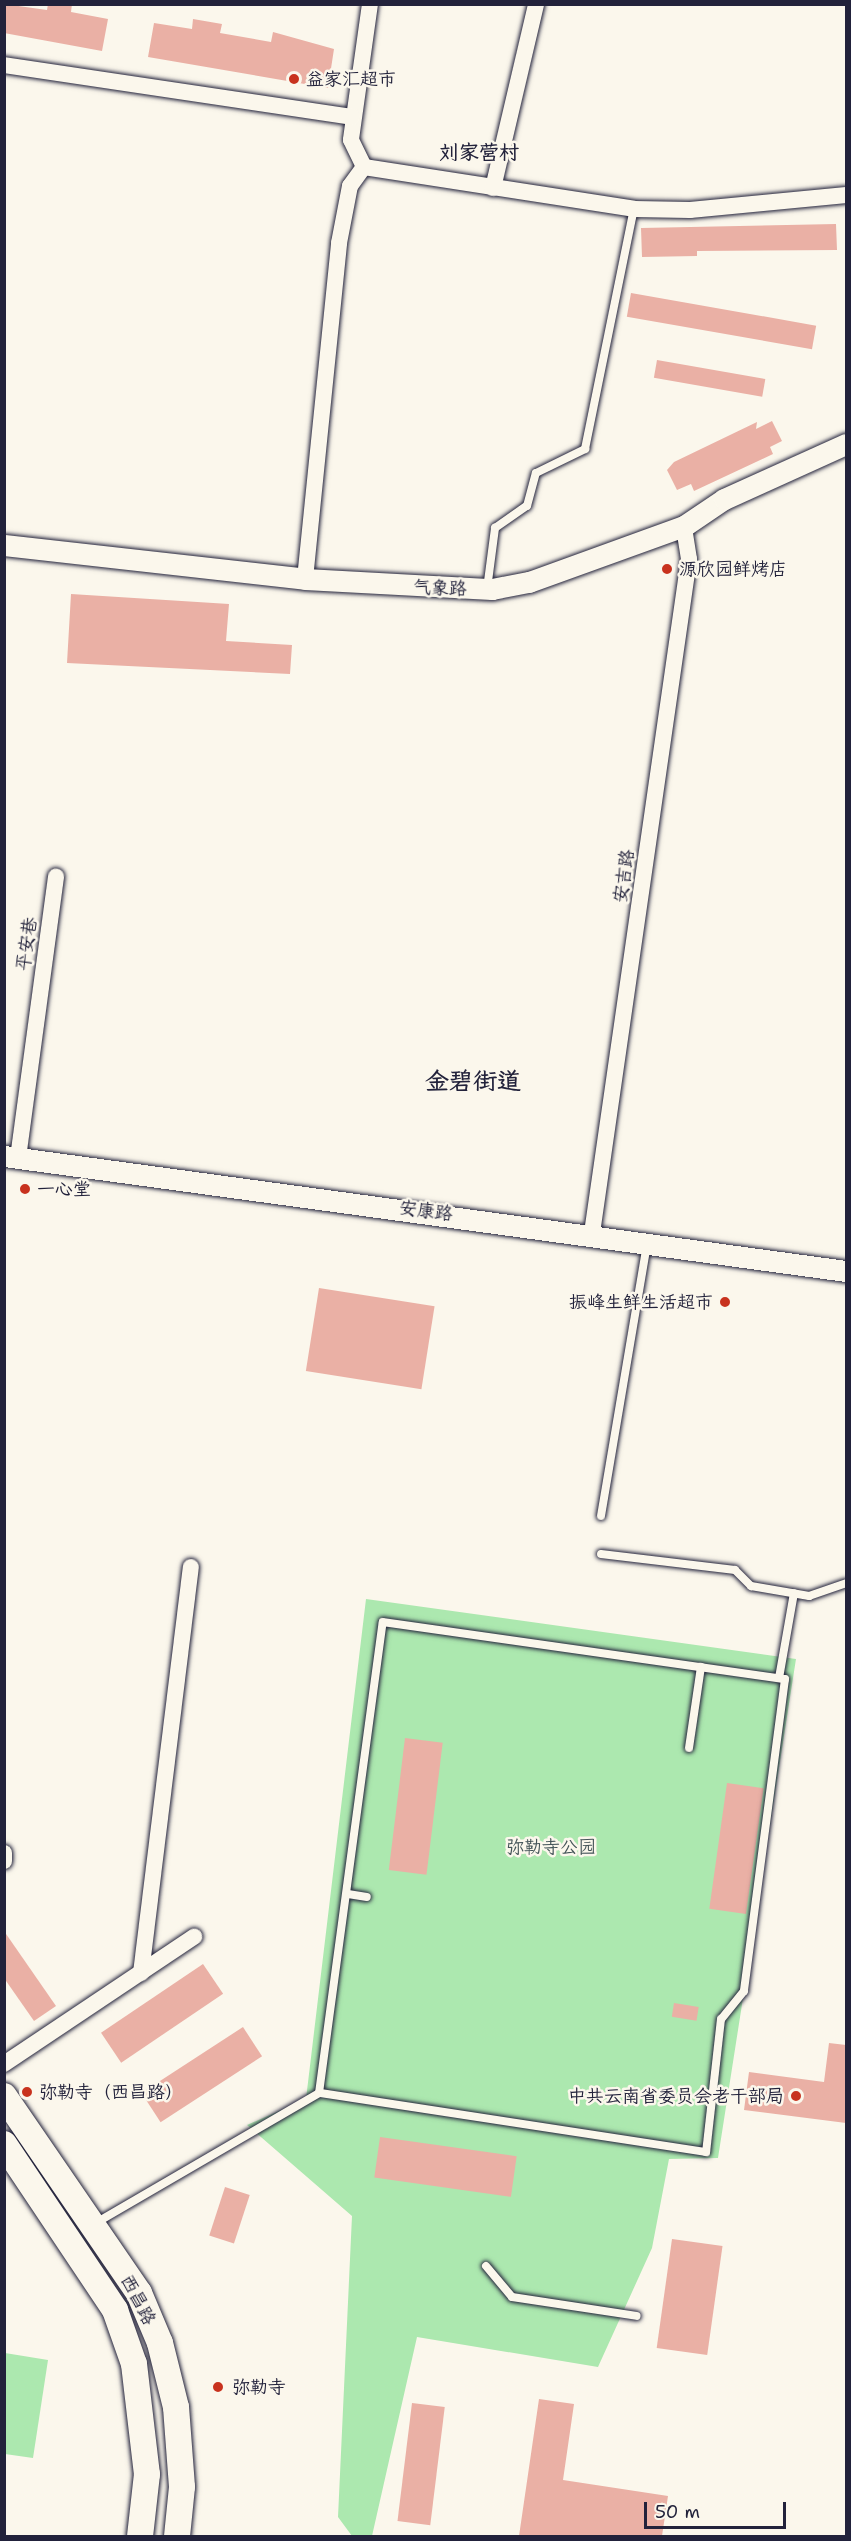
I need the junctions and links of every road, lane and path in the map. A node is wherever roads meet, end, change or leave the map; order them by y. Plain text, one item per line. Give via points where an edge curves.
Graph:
1 (370, 4) edge
2 (536, 4) edge
3 (4, 64) edge
4 (352, 117) junction
5 (364, 167) junction
6 (493, 188) junction
7 (846, 195) edge
8 (634, 209) junction
9 (846, 444) edge
10 (684, 525) junction
11 (4, 545) edge
12 (305, 579) junction
13 (487, 590) junction
14 (56, 877) dead end
15 (11, 1157) edge
16 (592, 1233) junction
17 (648, 1241) junction
18 (846, 1271) edge
19 (601, 1516) dead end
20 (601, 1554) dead end
21 (191, 1567) dead end
22 (846, 1583) edge
23 (794, 1593) junction
24 (701, 1667) junction
25 (778, 1678) junction
26 (689, 1748) dead end
27 (4, 1853) edge
28 (4, 1861) edge
29 (348, 1894) junction
30 (367, 1896) dead end
31 (194, 1937) dead end
32 (141, 1973) junction
33 (4, 2064) edge
34 (319, 2092) junction
35 (4, 2096) edge
36 (4, 2144) edge
37 (91, 2226) junction
38 (486, 2266) dead end
39 (637, 2316) dead end
40 (140, 2536) edge
41 (177, 2536) edge

1 - 4 street
2 - 6 street
3 - 4 street
4 - 5 street via 351,140
5 - 6 street
5 - 12 street via 350,186 339,243
6 - 8 street
7 - 8 street via 690,210
8 - 13 lane via 585,449 536,473 527,506 495,528
9 - 10 street, 气象路 via 724,499
10 - 13 street, 气象路 via 529,582
10 - 16 street, 安吉路 via 689,559
11 - 12 street, 气象路
12 - 13 street, 气象路
14 - 15 street, 平安巷
15 - 16 street, 安康路
16 - 17 street, 安康路
17 - 18 street, 安康路
17 - 19 lane
20 - 23 lane via 735,1570 751,1586
21 - 32 street
22 - 23 lane via 809,1596
23 - 25 lane
24 - 25 lane
24 - 26 lane
24 - 29 lane via 383,1622
25 - 34 lane via 785,1679 744,1991 721,2019 706,2152
27 - 28 street
29 - 30 lane
29 - 34 lane
31 - 32 street
32 - 33 street
34 - 37 lane
35 - 37 main road, 西昌路
36 - 40 main road, 西昌路 via 115,2310 134,2364 147,2474
37 - 41 main road, 西昌路 via 139,2293 160,2343 176,2407 182,2487
38 - 39 lane via 512,2297

